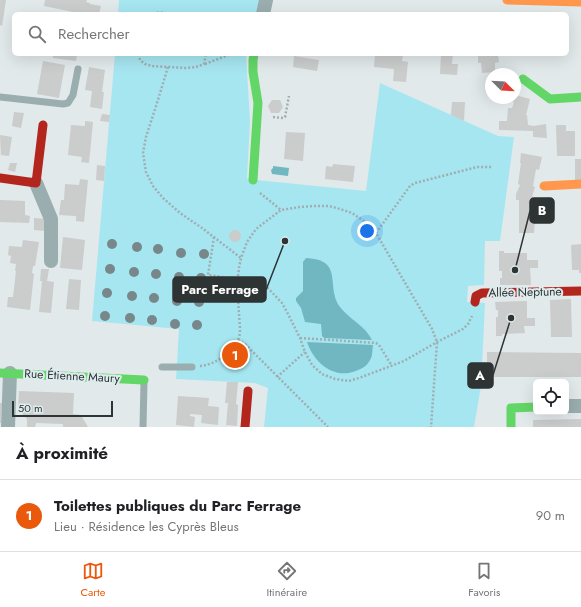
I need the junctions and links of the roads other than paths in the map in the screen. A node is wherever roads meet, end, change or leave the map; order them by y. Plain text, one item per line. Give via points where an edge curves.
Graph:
1 (266, 0) edge
2 (507, 0) edge
3 (581, 2) edge
4 (263, 12) edge
5 (254, 56) edge
6 (78, 69) dead end
7 (523, 79) dead end
8 (0, 97) edge
9 (581, 97) edge
10 (43, 125) dead end
11 (0, 178) edge
12 (36, 182) junction
13 (252, 182) road end
14 (581, 184) edge
15 (544, 186) dead end
16 (51, 261) dead end
17 (581, 291) edge
18 (475, 302) road end
19 (162, 367) dead end
20 (192, 367) road end
21 (5, 373) edge
22 (144, 380) joint
23 (248, 391) dead end
24 (569, 406) edge
25 (581, 406) edge
26 (533, 407) edge
27 (8, 427) edge
28 (143, 427) edge
29 (245, 427) edge
30 (511, 427) edge

1 - 4 street
2 - 3 street
5 - 13 street via 258,103
6 - 8 lane via 73,94 68,103
7 - 9 street via 550,99
10 - 12 street
11 - 12 street
12 - 16 street via 51,219
14 - 15 street
17 - 18 street, Allée Neptune via 482,293 478,294
19 - 20 lane
21 - 22 street, Rue Étienne Maury
21 - 27 street
22 - 28 lane
23 - 29 street
24 - 25 street
26 - 30 street via 511,408

